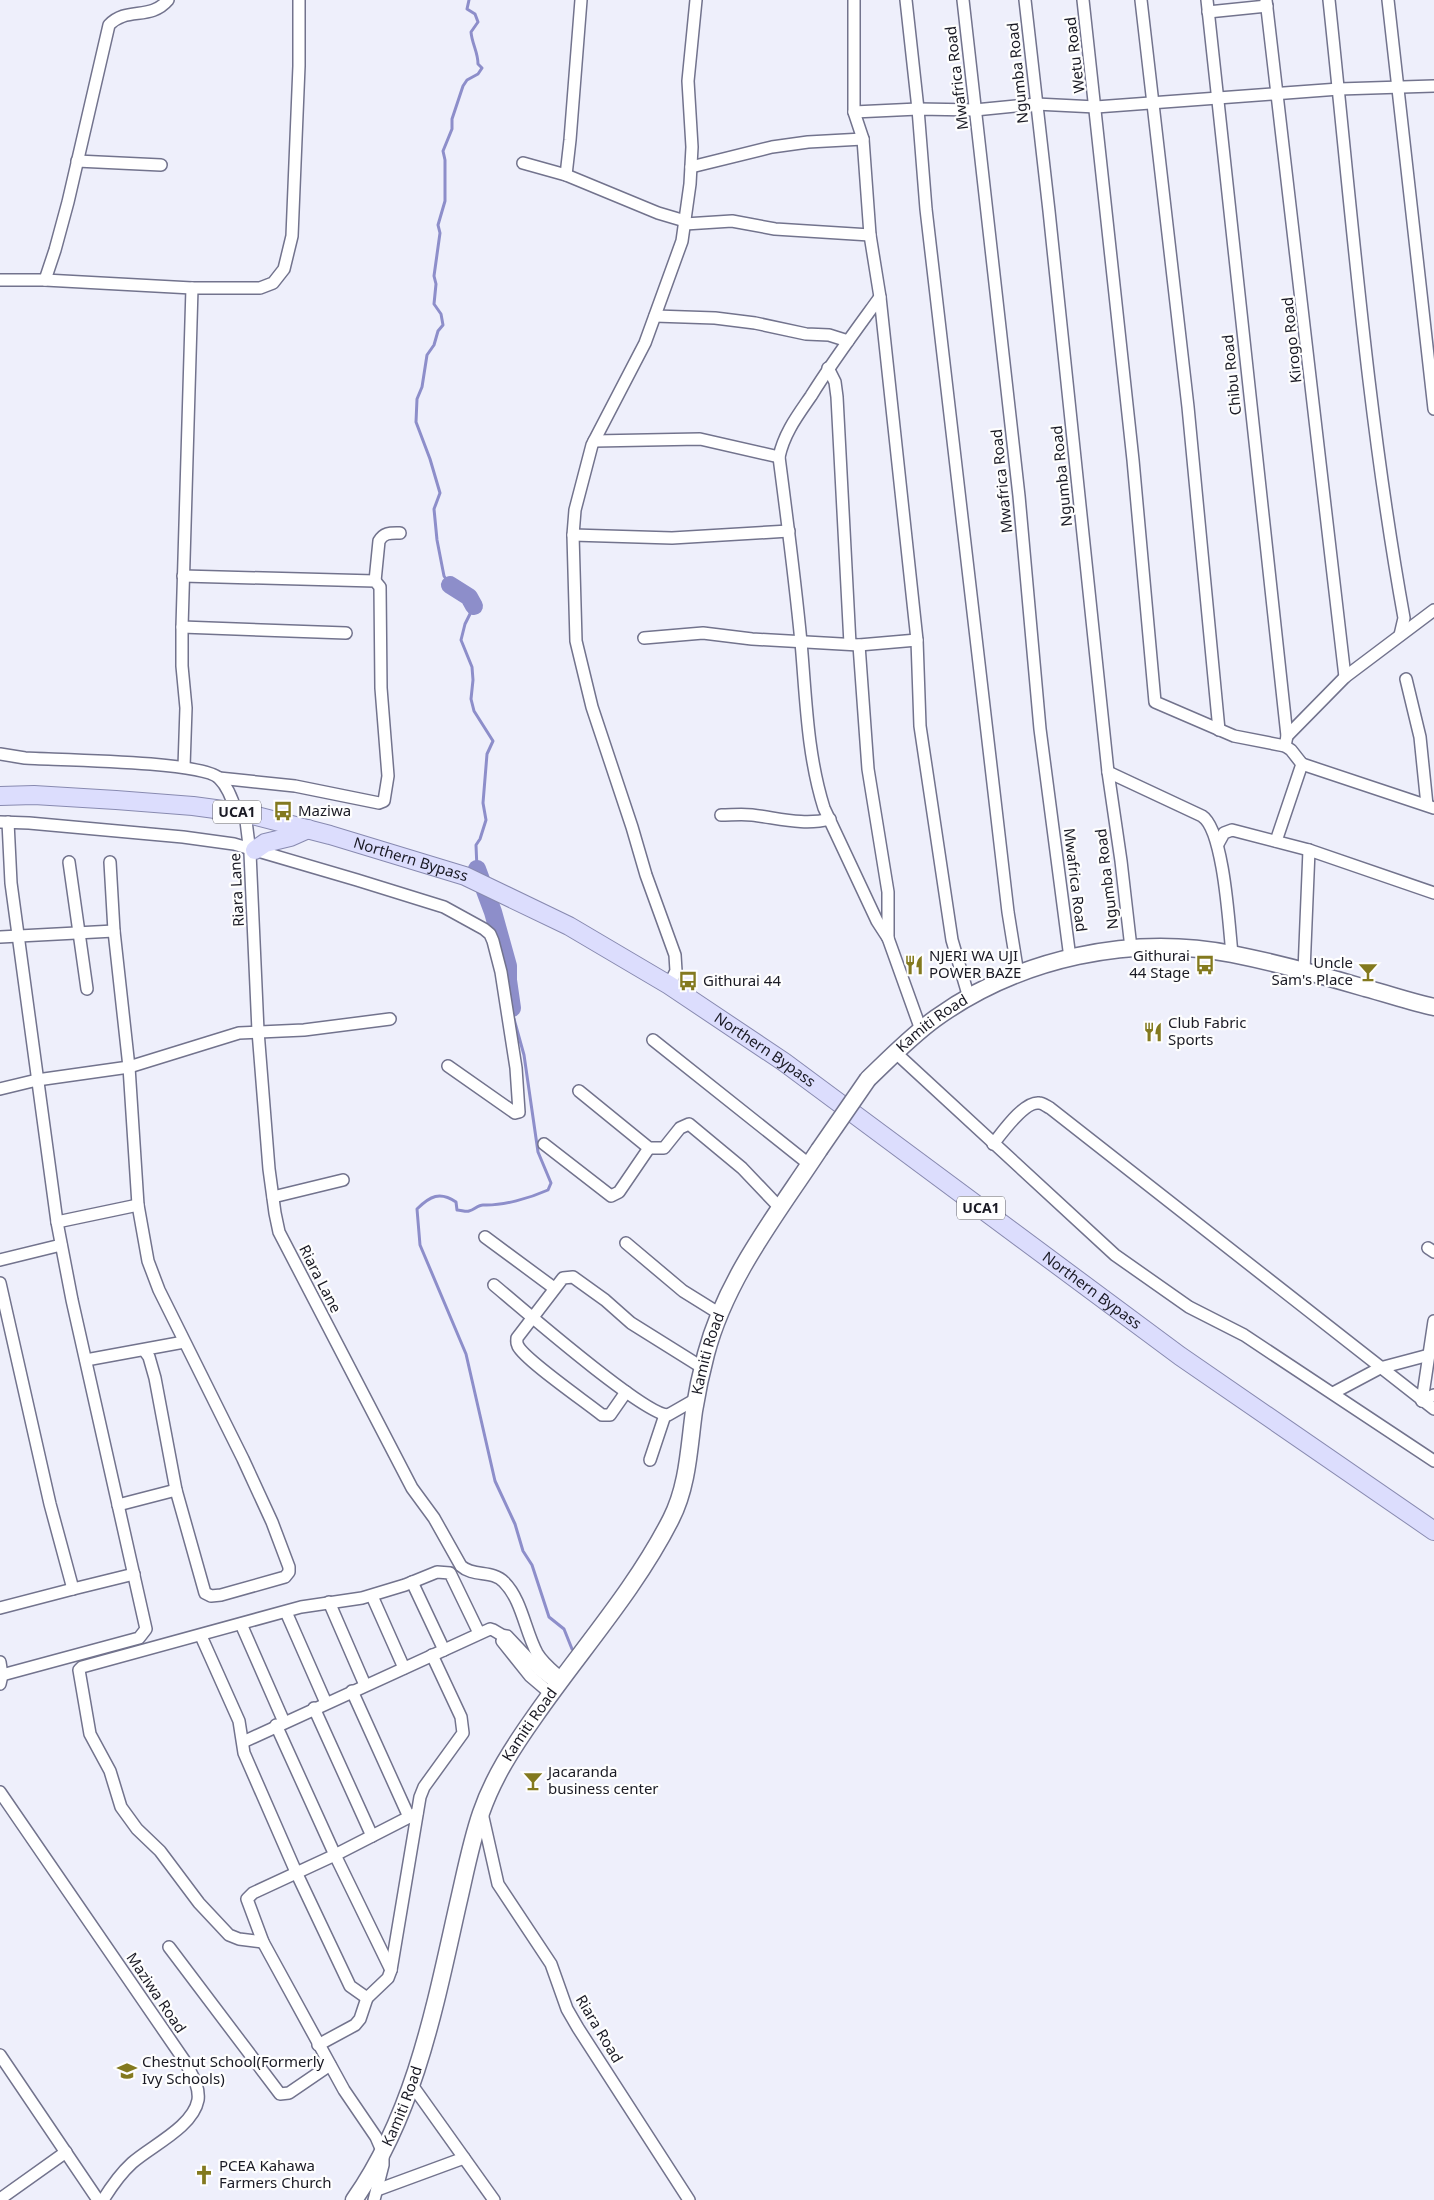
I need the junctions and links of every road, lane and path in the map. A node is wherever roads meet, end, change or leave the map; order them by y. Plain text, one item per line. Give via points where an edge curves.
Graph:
1 (168, 0) edge
2 (299, 0) edge
3 (581, 0) edge
4 (696, 0) edge
5 (854, 0) edge
6 (906, 0) edge
7 (963, 0) edge
8 (1025, 0) edge
9 (1083, 0) edge
10 (1141, 0) edge
11 (1329, 0) edge
12 (1388, 0) edge
13 (1267, 3) edge
14 (1207, 6) edge
15 (1434, 86) edge
16 (1398, 87) junction
17 (1338, 89) junction
18 (1279, 94) junction
19 (1218, 97) junction
20 (1036, 104) junction
21 (1154, 104) junction
22 (1096, 107) junction
23 (918, 109) junction
24 (975, 110) junction
25 (854, 112) junction
26 (863, 139) junction
27 (77, 162) junction
28 (522, 163) dead end
29 (161, 165) dead end
30 (691, 167) junction
31 (566, 176) junction
32 (685, 222) junction
33 (870, 235) junction
34 (0, 280) edge
35 (45, 280) junction
36 (192, 288) junction
37 (880, 297) junction
38 (656, 316) junction
39 (848, 341) junction
40 (828, 368) junction
41 (1434, 409) edge
42 (594, 441) junction
43 (779, 457) junction
44 (789, 532) junction
45 (400, 533) dead end
46 (573, 535) junction
47 (183, 576) junction
48 (375, 581) junction
49 (1434, 610) edge
50 (182, 627) junction
51 (346, 633) dead end
52 (1400, 635) junction
53 (644, 638) dead end
54 (917, 640) junction
55 (800, 641) junction
56 (854, 644) junction
57 (1345, 677) junction
58 (1406, 679) dead end
59 (1219, 730) junction
60 (1286, 741) junction
61 (0, 754) edge
62 (1302, 764) junction
63 (184, 767) junction
64 (1108, 772) junction
65 (222, 783) junction
66 (0, 796) edge
67 (1431, 807) edge
68 (216, 809) junction
69 (240, 813) junction
70 (720, 815) dead end
71 (830, 819) junction
72 (4, 822) edge
73 (308, 829) junction
74 (1276, 841) junction
75 (1218, 844) junction
76 (252, 849) junction
77 (1309, 850) junction
78 (69, 862) dead end
79 (110, 862) dead end
80 (1434, 893) edge
81 (114, 931) junction
82 (79, 933) junction
83 (0, 937) edge
84 (18, 937) junction
85 (888, 938) junction
86 (1130, 948) junction
87 (1232, 954) junction
88 (1070, 958) junction
89 (1304, 971) junction
90 (1018, 974) junction
91 (669, 985) junction
92 (87, 989) dead end
93 (969, 998) junction
94 (1434, 1007) edge
95 (390, 1020) dead end
96 (921, 1030) junction
97 (258, 1031) junction
98 (653, 1040) dead end
99 (896, 1053) junction
100 (448, 1066) dead end
101 (129, 1067) junction
102 (38, 1080) junction
103 (0, 1089) edge
104 (579, 1091) dead end
105 (544, 1144) dead end
106 (993, 1144) junction
107 (649, 1148) junction
108 (810, 1165) junction
109 (343, 1180) dead end
110 (273, 1197) junction
111 (138, 1204) junction
112 (781, 1209) junction
113 (57, 1222) junction
114 (485, 1237) dead end
115 (626, 1243) dead end
116 (61, 1245) junction
117 (0, 1260) edge
118 (0, 1283) edge
119 (494, 1285) dead end
120 (554, 1288) junction
121 (1, 1299) edge
122 (720, 1314) junction
123 (533, 1318) junction
124 (1434, 1321) edge
125 (184, 1342) junction
126 (144, 1350) junction
127 (1429, 1355) junction
128 (86, 1360) junction
129 (703, 1368) junction
130 (1380, 1368) junction
131 (626, 1392) junction
132 (1333, 1393) junction
133 (1434, 1395) edge
134 (696, 1399) junction
135 (1422, 1401) junction
136 (1434, 1409) edge
137 (665, 1415) junction
138 (650, 1460) dead end
139 (1434, 1460) edge
140 (176, 1490) junction
141 (118, 1505) junction
142 (1434, 1531) edge
143 (134, 1574) junction
144 (412, 1582) junction
145 (73, 1589) junction
146 (372, 1596) junction
147 (330, 1602) junction
148 (0, 1608) edge
149 (286, 1612) junction
150 (241, 1624) junction
151 (479, 1633) junction
152 (201, 1636) junction
153 (444, 1650) junction
154 (432, 1655) junction
155 (0, 1662) edge
156 (404, 1668) junction
157 (1, 1679) edge
158 (366, 1685) junction
159 (556, 1685) junction
160 (352, 1691) junction
161 (326, 1703) junction
162 (314, 1708) junction
163 (280, 1724) junction
164 (243, 1742) junction
165 (0, 1792) edge
166 (481, 1811) junction
167 (413, 1815) junction
168 (372, 1836) junction
169 (335, 1855) junction
170 (296, 1872) junction
171 (262, 1942) junction
172 (169, 1948) dead end
173 (391, 1970) junction
174 (367, 1998) junction
175 (318, 2045) junction
176 (0, 2055) edge
177 (330, 2065) junction
178 (412, 2085) junction
179 (66, 2152) junction
180 (383, 2153) junction
181 (464, 2158) junction
182 (375, 2195) edge
183 (0, 2199) edge
184 (98, 2200) edge
185 (102, 2200) edge
186 (354, 2200) edge
187 (494, 2200) edge
188 (689, 2200) edge

1 - 27 street via 158,9 121,16 108,25
2 - 36 street via 294,207 292,236 284,269 267,287
3 - 31 street
4 - 30 street via 688,82
5 - 25 street
6 - 23 street
7 - 24 street, Mwafrica Road
8 - 20 street, Ngumba Road
9 - 22 street, Wetu Road
10 - 21 street
11 - 17 street
12 - 16 street
13 - 14 street
13 - 18 street, Kirogo Road
14 - 19 street, Chibu Road
15 - 16 street
16 - 17 street
16 - 41 street
17 - 18 street
17 - 52 street via 1368,368 1404,618
18 - 19 street
18 - 57 street, Kirogo Road
19 - 21 street
19 - 60 street, Chibu Road
20 - 22 street
20 - 24 street
20 - 64 street, Ngumba Road
21 - 22 street
21 - 59 street
22 - 59 street, Wetu Road via 1155,702
23 - 24 street
23 - 25 street
23 - 90 street via 926,209 1008,912
24 - 88 street, Mwafrica Road via 1019,496 1040,729
25 - 26 street
26 - 30 street via 772,147
26 - 33 street
27 - 29 street
27 - 35 street
28 - 31 street
30 - 32 street
31 - 32 street
32 - 33 street via 732,221 776,230
32 - 38 street via 682,242
33 - 37 street
34 - 35 street
35 - 36 street
36 - 47 street
37 - 39 street
37 - 54 street
38 - 39 street via 755,322
38 - 42 street
39 - 40 street
40 - 43 street via 790,427
40 - 56 street via 835,382 837,397
42 - 43 street via 700,439
42 - 46 street via 574,510
43 - 44 street
44 - 46 street via 672,538
44 - 55 street
45 - 48 street via 381,536
46 - 91 street via 576,641 592,707 646,875 676,954 676,971
47 - 48 street
47 - 50 street
48 - 65 street via 380,587 381,688 388,776 384,801 379,803 294,786
49 - 52 street
50 - 51 street
50 - 63 street via 186,708
52 - 57 street
53 - 55 street via 703,633
54 - 56 street
54 - 93 street via 920,726 952,940
55 - 56 street
55 - 71 street via 808,734 819,792
56 - 85 street via 868,769 888,892
57 - 60 street
58 - 67 street via 1420,737
59 - 60 street via 1244,739
60 - 62 street
61 - 63 street
62 - 67 street
62 - 74 street
63 - 65 street
64 - 75 street via 1205,817
64 - 86 street, Ngumba Road
65 - 68 street
65 - 69 street, Riara Lane
66 - 68 main road, Northern Bypass / UCA1 via 116,800
68 - 69 main road, Northern Bypass / UCA1
69 - 73 main road, Northern Bypass / UCA1
69 - 76 street, Riara Lane
70 - 71 street via 751,815 818,823
71 - 85 street
72 - 76 street via 213,840
72 - 84 street
73 - 76 main road
73 - 91 main road, Northern Bypass / UCA1 via 465,876 586,936
74 - 75 street via 1232,830 1224,833
74 - 77 street
75 - 87 street
76 - 97 street, Riara Lane
76 - 100 street via 444,908 490,934 506,1005 519,1112 504,1107
77 - 80 street
77 - 89 street
78 - 82 street
79 - 81 street
81 - 82 street
81 - 101 street
82 - 84 street
82 - 92 street
83 - 84 street
84 - 102 street
85 - 96 street
86 - 87 main road, Kamiti Road via 1182,948
86 - 88 main road, Kamiti Road
87 - 89 main road, Kamiti Road
88 - 90 main road, Kamiti Road
89 - 94 main road, Kamiti Road
90 - 93 main road, Kamiti Road
91 - 142 main road, Northern Bypass / UCA1 via 784,1062 1180,1356
93 - 96 main road, Kamiti Road
95 - 97 street via 304,1030
96 - 99 main road, Kamiti Road
97 - 101 street via 239,1033
97 - 110 street, Riara Lane
98 - 108 street
99 - 106 street
99 - 108 main road, Kamiti Road, bridge via 868,1079
101 - 102 street
101 - 111 street
102 - 103 street
102 - 113 street
104 - 107 street
105 - 107 street via 612,1196 619,1192
106 - 130 street via 1024,1108 1032,1103 1050,1108
106 - 132 street via 1115,1255 1189,1306 1244,1335
107 - 112 street via 664,1148 680,1128 689,1124 742,1168
108 - 112 main road, Kamiti Road
109 - 110 street
110 - 159 street, Riara Lane via 279,1232 404,1475 461,1566 500,1578 506,1583 537,1653
111 - 113 street
111 - 125 street via 153,1274
112 - 122 main road, Kamiti Road via 744,1265
113 - 116 street
114 - 120 street
115 - 122 street via 683,1291
116 - 117 street
116 - 128 street
118 - 121 street
119 - 123 street
120 - 123 street
120 - 129 street via 563,1278 573,1277 631,1323
121 - 145 street
122 - 129 main road, Kamiti Road
123 - 131 street
123 - 131 street via 516,1343 544,1371 605,1416
124 - 127 street
125 - 126 street
125 - 140 street via 272,1522 288,1575 207,1595
126 - 128 street
126 - 140 street via 155,1378
127 - 130 street
127 - 135 street
128 - 141 street
129 - 134 main road, Kamiti Road
130 - 132 street
130 - 135 street
131 - 137 street
132 - 139 street
133 - 135 street
134 - 137 street
134 - 159 main road, Kamiti Road via 683,1489 676,1510 629,1587
135 - 136 street
137 - 138 street
140 - 141 street
141 - 143 street
143 - 145 street
143 - 157 street via 146,1629 139,1638
144 - 146 street
144 - 151 street via 437,1572 450,1573
144 - 153 street
145 - 148 street
146 - 147 street
146 - 156 street
147 - 149 street
147 - 158 street
149 - 150 street
149 - 161 street
150 - 152 street
150 - 163 street
151 - 153 street
151 - 159 street via 493,1630 507,1636
152 - 164 street via 233,1706
152 - 171 street via 82,1667 79,1670 88,1728 110,1771 121,1807 137,1829 160,1851 198,1904 229,1935
153 - 154 street
154 - 156 street
154 - 167 street via 461,1716 463,1733 424,1787
155 - 157 street
156 - 158 street
158 - 160 street
159 - 166 main road, Kamiti Road via 504,1762
160 - 161 street
160 - 167 street
161 - 162 street
162 - 163 street
162 - 168 street
163 - 164 street
163 - 169 street
164 - 170 street via 244,1754
165 - 185 street, Maziwa Road via 184,2060 196,2084 198,2098 184,2124 133,2162
166 - 178 main road, Kamiti Road
166 - 188 street, Riara Road via 498,1884 551,1964 567,2010
167 - 168 street
167 - 173 street
168 - 169 street
169 - 170 street
169 - 173 street
170 - 171 street via 247,1899
170 - 174 street via 350,1986
171 - 175 street
172 - 177 street via 280,2094 289,2093
173 - 174 street via 388,1978
174 - 175 street via 355,2025
175 - 177 street
176 - 179 street
177 - 180 street via 350,2100 367,2121
178 - 180 main road, Kamiti Road
178 - 181 street
179 - 183 street
179 - 184 street
180 - 182 street
180 - 186 main road, Kamiti Road
181 - 182 street
181 - 187 street

